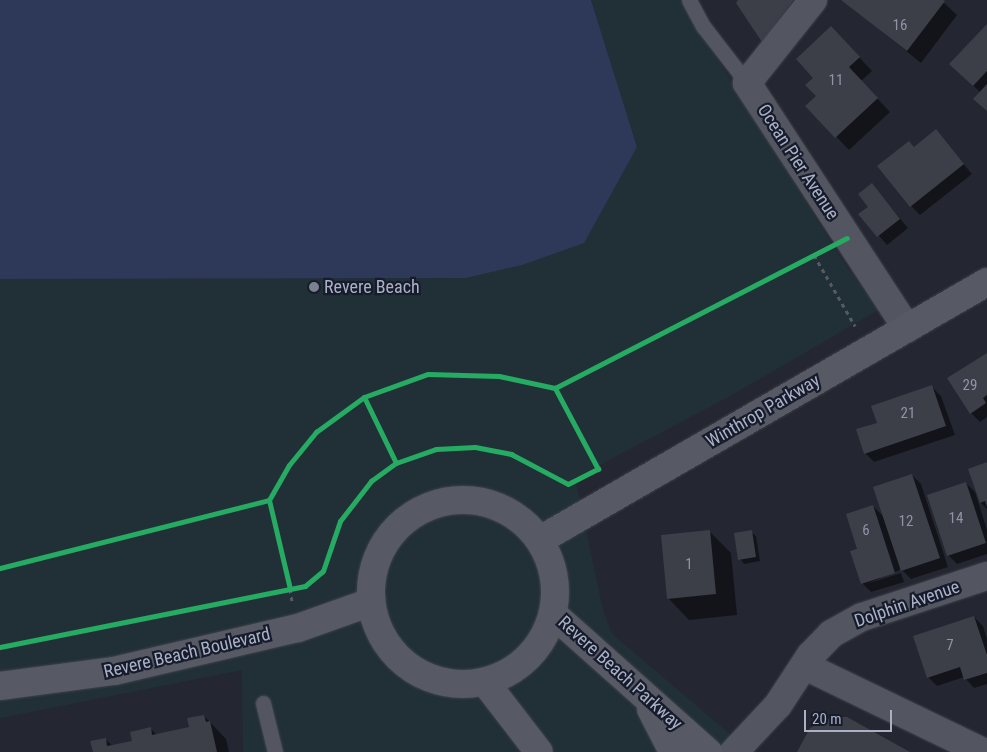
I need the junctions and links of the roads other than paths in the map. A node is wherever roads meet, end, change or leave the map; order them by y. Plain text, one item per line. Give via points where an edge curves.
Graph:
1 (689, 0) edge
2 (813, 0) edge
3 (747, 83) junction
4 (987, 282) edge
5 (907, 328) junction
6 (540, 540) junction
7 (987, 576) edge
8 (371, 602) junction
9 (553, 614) junction
10 (805, 666) junction
11 (485, 682) junction
12 (0, 686) edge
13 (638, 689) junction
14 (263, 703) dead end
15 (275, 752) edge
16 (539, 752) edge
17 (673, 752) edge
18 (708, 752) edge
19 (734, 752) edge
20 (983, 752) edge

1 - 3 lane via 703,26
2 - 3 street
3 - 5 street, Ocean Pier Avenue
4 - 5 main road, Winthrop Parkway
5 - 6 main road, Winthrop Parkway
6 - 8 main road via 522,520 489,503 467,499 444,501 423,508 402,522 377,557 371,581
6 - 9 main road via 554,571 556,597
7 - 10 street, Dolphin Avenue via 851,622 822,642
8 - 11 main road via 385,642 410,668 440,682 459,685
8 - 12 main road, Revere Beach Boulevard via 298,628 114,671
9 - 11 main road via 543,638 532,653 506,674
9 - 13 main road, Revere Beach Parkway
10 - 19 street, Dolphin Avenue via 778,705
10 - 20 street
11 - 16 main road
13 - 17 main road
13 - 18 main road, Revere Beach Parkway
14 - 15 lane

